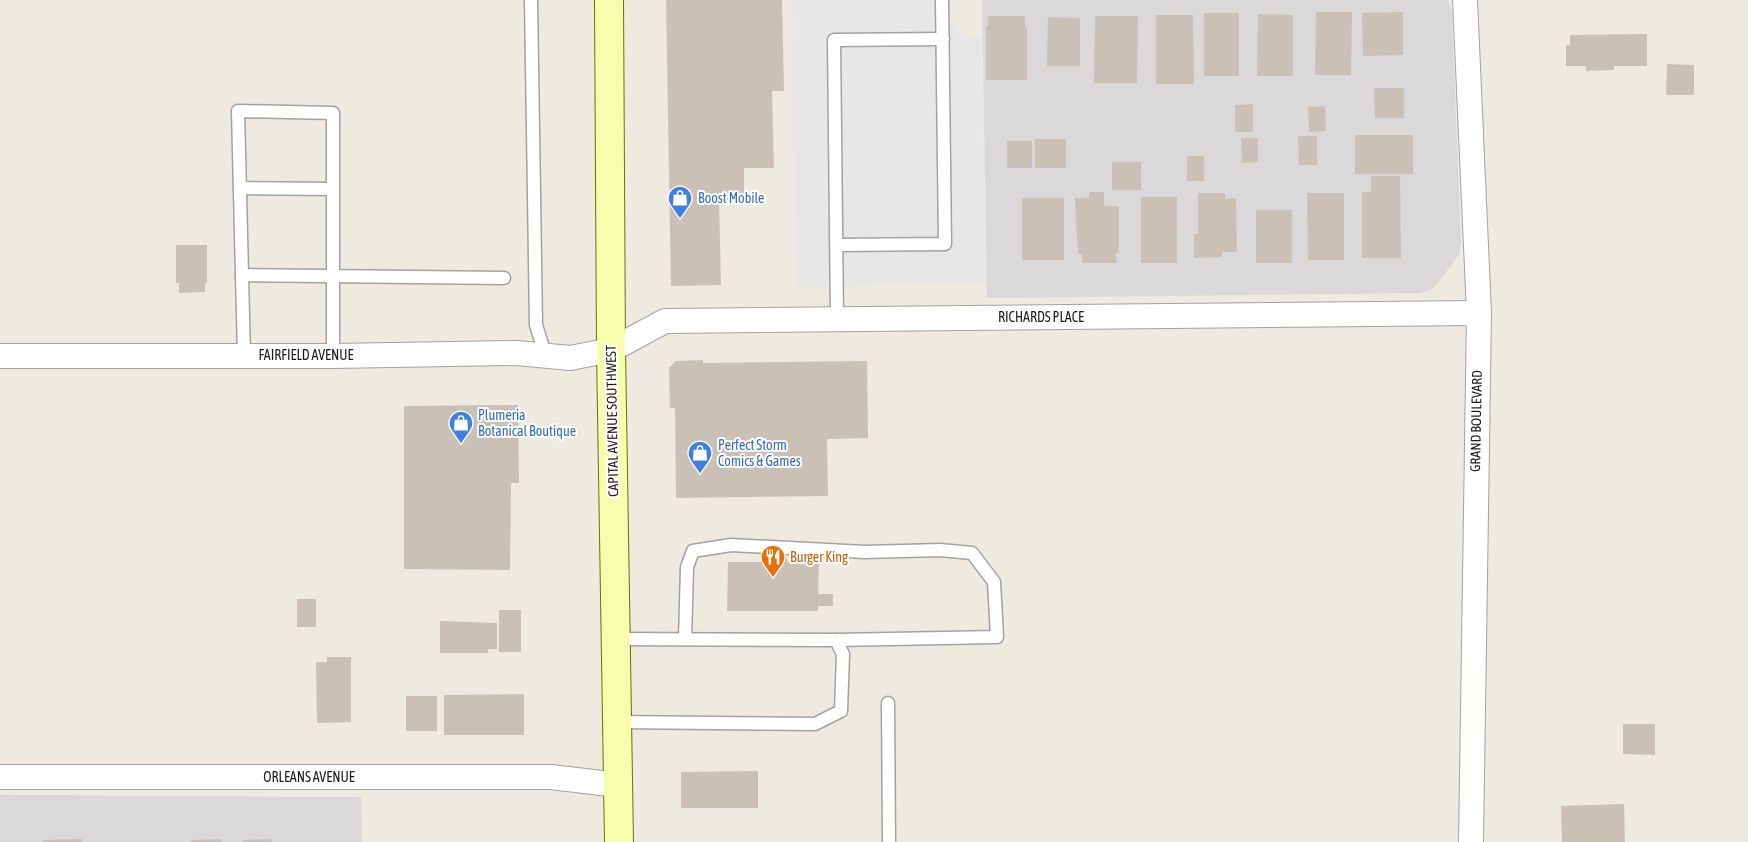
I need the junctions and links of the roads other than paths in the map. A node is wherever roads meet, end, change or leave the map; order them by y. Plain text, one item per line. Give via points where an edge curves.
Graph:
1 (531, 0) edge
2 (609, 0) edge
3 (942, 0) edge
4 (1465, 0) edge
5 (942, 39) junction
6 (240, 188) junction
7 (333, 189) junction
8 (837, 246) junction
9 (333, 274) junction
10 (242, 275) junction
11 (504, 278) dead end
12 (1479, 313) junction
13 (837, 318) junction
14 (611, 350) junction
15 (0, 356) edge
16 (244, 356) junction
17 (333, 356) junction
18 (546, 357) junction
19 (616, 639) junction
20 (685, 639) junction
21 (836, 640) junction
22 (888, 703) dead end
23 (617, 722) junction
24 (0, 777) edge
25 (618, 785) junction
26 (619, 842) edge
27 (889, 842) edge
28 (1471, 842) edge

1 - 18 lane via 536,325
2 - 14 main road, CAPITAL AVENUE SOUTHWEST
3 - 5 lane
4 - 12 street, GRAND BOULEVARD
5 - 8 lane via 945,244
5 - 8 lane via 834,40
6 - 7 lane
6 - 7 lane via 238,111 333,113
6 - 10 lane
7 - 9 lane
8 - 13 lane
9 - 10 lane
9 - 11 lane
9 - 17 lane
10 - 16 lane
12 - 13 street, RICHARDS PLACE
12 - 28 street, GRAND BOULEVARD
13 - 14 street, RICHARDS PLACE via 665,321
14 - 18 street, FAIRFIELD AVENUE via 570,358
14 - 19 main road, CAPITAL AVENUE SOUTHWEST
15 - 16 street, FAIRFIELD AVENUE
16 - 17 street, FAIRFIELD AVENUE
17 - 18 street, FAIRFIELD AVENUE via 517,353
19 - 20 lane
19 - 23 main road, CAPITAL AVENUE SOUTHWEST
20 - 21 lane
20 - 21 lane via 687,567 693,551 732,545 865,552 940,550 972,554 994,582 997,637
21 - 23 lane via 843,654 841,711 815,724
22 - 27 lane
23 - 25 main road, CAPITAL AVENUE SOUTHWEST
24 - 25 street, ORLEANS AVENUE via 552,777
25 - 26 main road, CAPITAL AVENUE SOUTHWEST

